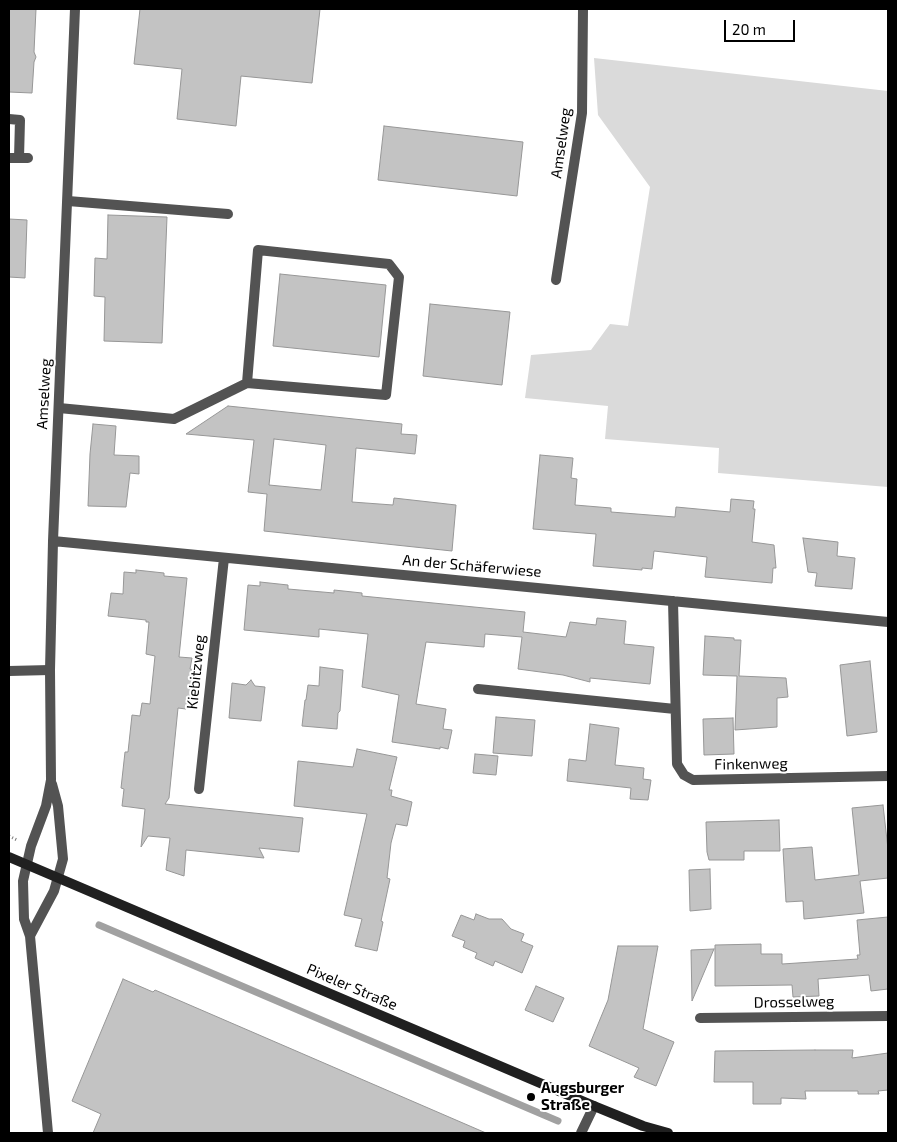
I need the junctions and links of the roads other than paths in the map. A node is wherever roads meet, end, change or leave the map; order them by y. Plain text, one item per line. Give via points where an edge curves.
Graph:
1 (75, 9) edge
2 (583, 9) edge
3 (9, 119) edge
4 (19, 158) edge
5 (68, 201) junction
6 (228, 214) dead end
7 (556, 280) dead end
8 (247, 383) junction
9 (59, 408) junction
10 (53, 541) junction
11 (224, 558) junction
12 (673, 600) junction
13 (888, 622) edge
14 (50, 670) junction
15 (9, 671) edge
16 (478, 689) dead end
17 (675, 709) junction
18 (888, 776) edge
19 (51, 780) junction
20 (199, 789) dead end
21 (9, 857) edge
22 (27, 864) junction
23 (58, 878) junction
24 (30, 936) junction
25 (888, 1016) edge
26 (700, 1018) dead end
27 (594, 1106) junction
28 (48, 1133) edge
29 (581, 1133) edge
30 (668, 1133) edge

1 - 5 street, Amselweg
2 - 7 street, Amselweg via 582,113
3 - 4 street via 20,120
5 - 6 street
5 - 9 street, Amselweg
8 - 8 street via 386,395 399,277 390,264 258,250
8 - 9 street via 174,419
9 - 10 street, Amselweg
10 - 11 street, An der Schäferwiese
10 - 14 street, Amselweg
11 - 12 street, An der Schäferwiese
11 - 20 street, Kiebitzweg
12 - 13 street, An der Schäferwiese
12 - 17 street, Finkenweg
14 - 15 street
14 - 19 street, Amselweg
16 - 17 street
17 - 18 street, Finkenweg via 677,764 684,775 694,780
19 - 22 street, Amselweg
19 - 23 street, Amselweg via 58,806 63,859
21 - 22 main road, Pixeler Straße
22 - 23 main road, Pixeler Straße
22 - 24 street, Amselweg via 22,881 24,919
23 - 24 street, Amselweg
23 - 27 main road, Pixeler Straße
24 - 28 street, Amselweg
25 - 26 street, Drosselweg
27 - 29 street
27 - 30 main road, Pixeler Straße

